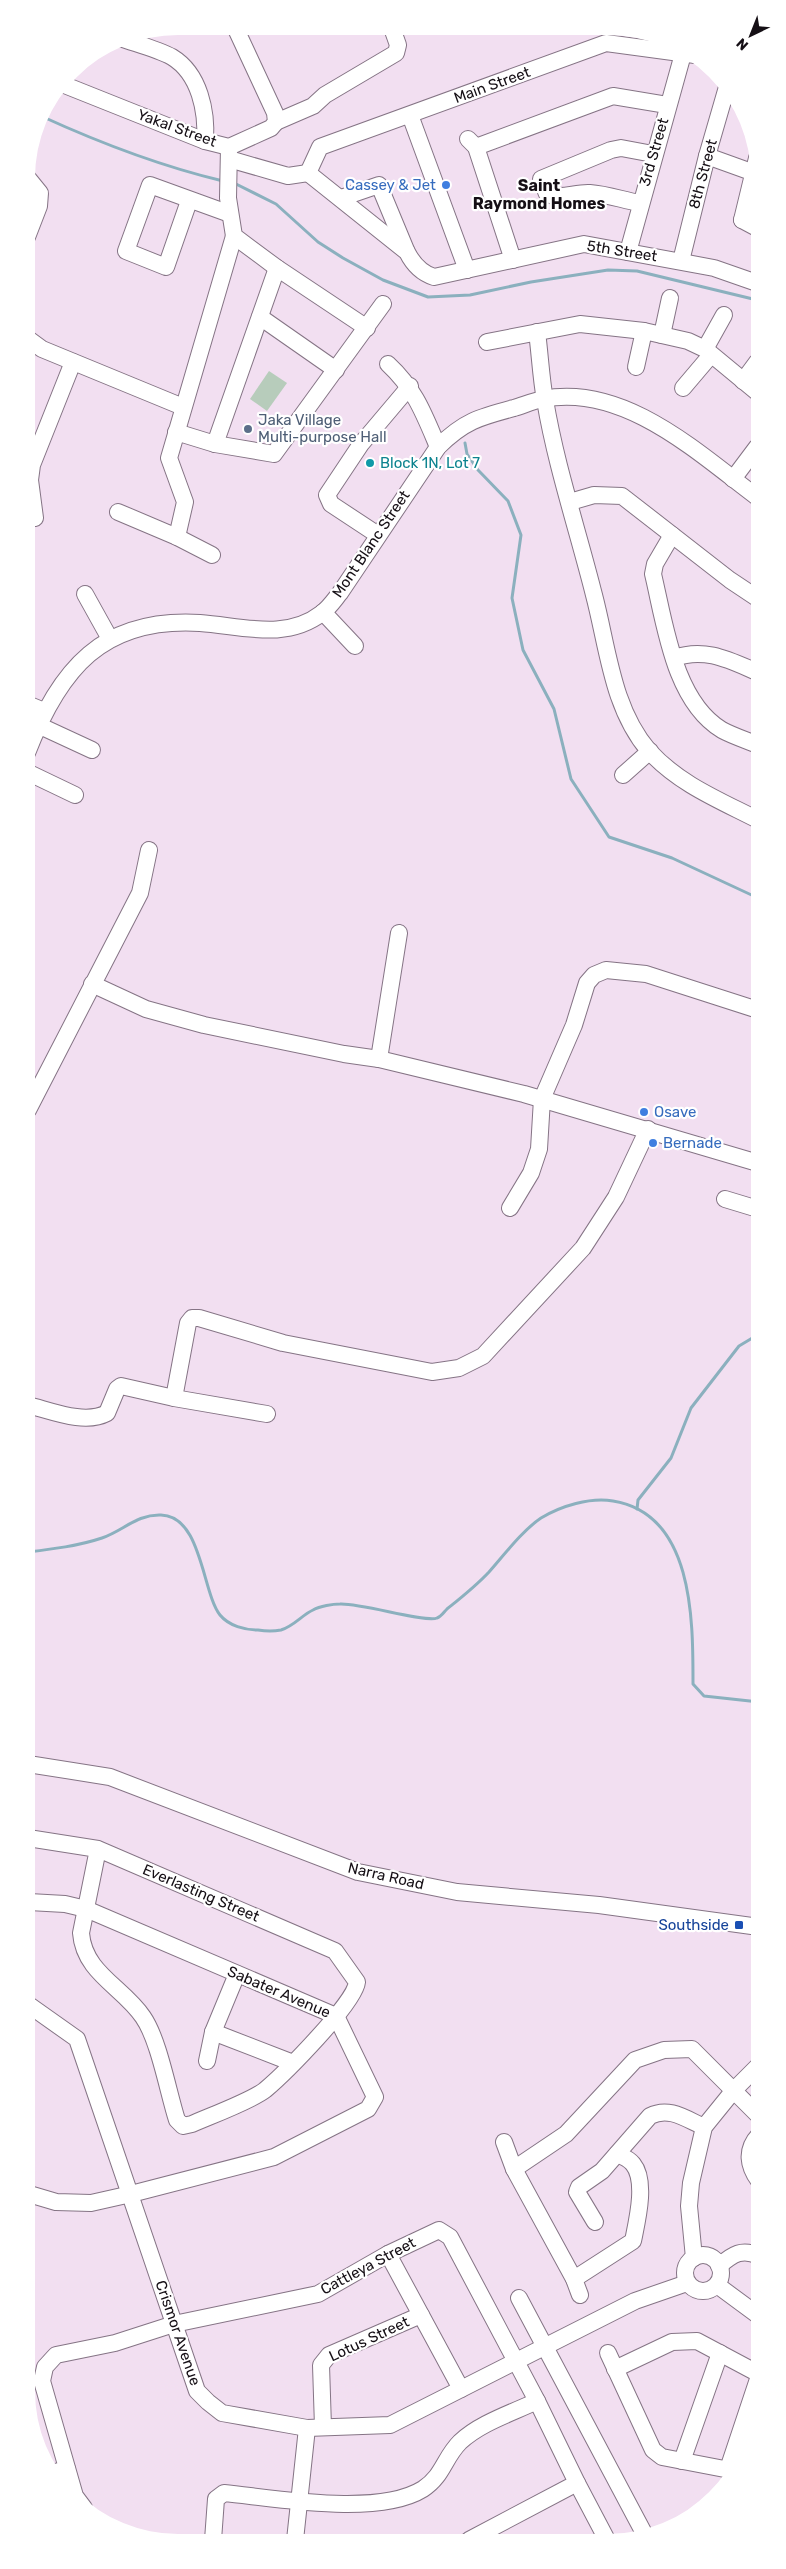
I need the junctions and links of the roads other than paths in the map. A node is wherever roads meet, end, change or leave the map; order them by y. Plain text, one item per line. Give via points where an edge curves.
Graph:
1 (239, 35) edge
2 (394, 35) edge
3 (133, 43) edge
4 (675, 52) edge
5 (687, 59) edge
6 (69, 87) edge
7 (724, 96) edge
8 (667, 105) junction
9 (410, 115) junction
10 (276, 122) junction
11 (206, 141) junction
12 (229, 153) junction
13 (653, 154) junction
14 (706, 156) junction
15 (751, 167) edge
16 (308, 172) junction
17 (751, 181) edge
18 (35, 187) edge
19 (341, 198) junction
20 (189, 201) junction
21 (639, 203) junction
22 (229, 206) junction
23 (35, 216) edge
24 (751, 225) edge
25 (234, 236) junction
26 (407, 252) junction
27 (628, 252) junction
28 (513, 260) junction
29 (681, 261) junction
30 (277, 268) junction
31 (467, 270) junction
32 (751, 281) edge
33 (670, 298) dead end
34 (383, 304) dead end
35 (724, 315) dead end
36 (260, 317) junction
37 (367, 328) junction
38 (644, 331) junction
39 (537, 332) junction
40 (662, 335) junction
41 (487, 342) dead end
42 (35, 344) edge
43 (708, 352) junction
44 (73, 362) junction
45 (388, 364) dead end
46 (636, 368) dead end
47 (336, 370) junction
48 (751, 370) edge
49 (743, 380) junction
50 (410, 386) junction
51 (751, 387) edge
52 (683, 388) dead end
53 (544, 399) junction
54 (183, 407) junction
55 (176, 432) junction
56 (215, 444) junction
57 (438, 447) junction
58 (751, 456) edge
59 (35, 457) edge
60 (733, 479) junction
61 (751, 492) edge
62 (570, 502) junction
63 (118, 512) dead end
64 (378, 535) junction
65 (672, 535) junction
66 (178, 537) junction
67 (212, 555) dead end
68 (85, 594) dead end
69 (751, 594) edge
70 (323, 612) junction
71 (110, 639) junction
72 (355, 646) dead end
73 (674, 658) junction
74 (751, 669) edge
75 (35, 712) edge
76 (41, 718) junction
77 (35, 733) edge
78 (751, 742) edge
79 (92, 750) dead end
80 (650, 751) junction
81 (622, 775) dead end
82 (35, 776) edge
83 (75, 795) dead end
84 (751, 816) edge
85 (149, 850) dead end
86 (399, 933) dead end
87 (92, 984) junction
88 (751, 1008) edge
89 (379, 1059) junction
90 (35, 1096) edge
91 (542, 1099) junction
92 (648, 1129) junction
93 (751, 1161) edge
94 (725, 1199) dead end
95 (751, 1207) edge
96 (510, 1208) dead end
97 (174, 1398) junction
98 (35, 1407) edge
99 (267, 1414) dead end
100 (35, 1765) edge
101 (35, 1839) edge
102 (98, 1849) junction
103 (35, 1902) edge
104 (86, 1909) junction
105 (751, 1926) edge
106 (237, 1974) junction
107 (35, 2009) edge
108 (336, 2016) junction
109 (213, 2032) junction
110 (206, 2061) dead end
111 (293, 2063) junction
112 (751, 2073) edge
113 (734, 2090) junction
114 (751, 2108) edge
115 (704, 2127) junction
116 (504, 2142) dead end
117 (751, 2151) edge
118 (617, 2154) junction
119 (514, 2169) junction
120 (751, 2173) edge
121 (132, 2194) junction
122 (35, 2196) edge
123 (595, 2222) dead end
124 (388, 2254) junction
125 (751, 2254) edge
126 (694, 2258) junction
127 (719, 2266) junction
128 (574, 2279) junction
129 (687, 2283) junction
130 (717, 2284) junction
131 (580, 2295) dead end
132 (519, 2298) dead end
133 (751, 2310) edge
134 (421, 2315) junction
135 (174, 2324) junction
136 (545, 2346) junction
137 (608, 2353) dead end
138 (720, 2353) junction
139 (516, 2361) junction
140 (615, 2370) junction
141 (751, 2370) edge
142 (461, 2390) junction
143 (537, 2401) junction
144 (751, 2403) edge
145 (315, 2428) junction
146 (735, 2455) edge
147 (682, 2460) junction
148 (727, 2469) edge
149 (60, 2471) edge
150 (576, 2482) junction
151 (301, 2500) junction
152 (642, 2529) edge
153 (213, 2534) edge
154 (297, 2534) edge
155 (480, 2534) edge
156 (604, 2534) edge

1 - 10 street
2 - 10 street, Yakal Street via 398,45 396,53 313,106
3 - 11 street via 172,57 190,75 205,111
4 - 9 street, Main Street via 606,43
5 - 8 street, 3rd Street
6 - 11 street, Yakal Street
7 - 14 street, 8th Street
8 - 13 street, 3rd Street
8 - 28 street via 613,96 472,143
9 - 16 street, Main Street via 320,148
9 - 31 street
10 - 12 street, Yakal Street
11 - 12 street, Yakal Street
12 - 16 street via 288,176
12 - 22 street
13 - 21 street, 3rd Street
13 - 21 street via 621,148 612,150 541,179 548,194 555,197 579,192
14 - 15 street
14 - 29 street, 8th Street
16 - 19 street
17 - 24 street via 739,220
18 - 23 street via 40,193
19 - 26 street
19 - 26 street via 379,185
20 - 20 street via 166,267 126,251 150,186
20 - 22 street
21 - 27 street, 3rd Street
22 - 25 street
25 - 30 street
25 - 54 street
26 - 31 street, 5th Street via 412,262 427,275 434,277
27 - 28 street, 5th Street via 584,244
27 - 29 street, 5th Street
28 - 31 street, 5th Street
29 - 32 street, 5th Street
30 - 36 street
30 - 37 street
33 - 40 street
34 - 37 street
35 - 43 street
36 - 47 street
36 - 56 street
37 - 47 street
38 - 39 street via 580,324
38 - 40 street
38 - 46 street
39 - 41 street
39 - 53 street
40 - 43 street via 688,341
42 - 44 street
43 - 49 street
43 - 52 street
44 - 54 street
44 - 59 street
45 - 50 street
47 - 56 street via 274,454
48 - 49 street
49 - 51 street
50 - 57 street
50 - 64 street via 361,444 327,495 331,504
53 - 57 street, Mont Blanc Street via 474,419 454,431
53 - 60 street, Mont Blanc Street via 580,398 633,412 671,433
53 - 62 street
54 - 55 street
55 - 56 street
55 - 66 street via 169,458 185,502
57 - 64 street, Mont Blanc Street
58 - 60 street
60 - 61 street, Mont Blanc Street
62 - 65 street via 594,495 622,496
62 - 80 street via 616,691 632,726
63 - 66 street
64 - 70 street, Mont Blanc Street via 340,593
65 - 69 street
65 - 73 street via 654,564 653,574
66 - 67 street
68 - 71 street
70 - 71 street, Mont Blanc Street via 301,625 283,629 181,622 144,627
70 - 72 street
71 - 76 street, Mont Blanc Street via 85,656 60,686
73 - 74 street via 690,652 720,656
73 - 78 street via 679,675 702,711 721,729
75 - 76 street
76 - 77 street, Mont Blanc Street
76 - 79 street
80 - 81 street
80 - 84 street via 688,784
82 - 83 street
85 - 87 street via 140,893
86 - 89 street
87 - 89 street via 146,1009 204,1025
87 - 90 street
88 - 91 street via 646,974 606,970 594,975 587,983 574,1024
89 - 91 street
91 - 92 street
91 - 96 street via 539,1149 531,1173
92 - 93 street
92 - 97 street via 616,1197 583,1248 483,1356 459,1368 432,1372 283,1343 192,1318 188,1324
94 - 95 street
97 - 98 street via 121,1386 107,1413 98,1418
97 - 99 street
100 - 105 street, Narra Road via 110,1777 358,1872 457,1892 599,1905
101 - 102 street, Everlasting Street
102 - 104 street
102 - 108 street, Everlasting Street via 335,1951 356,1982 356,1988
103 - 104 street, Sabater Avenue
104 - 106 street, Sabater Avenue
104 - 111 street via 82,1946 88,1960 144,2017 159,2054 177,2120 183,2126 264,2091
106 - 108 street, Sabater Avenue
106 - 109 street
107 - 121 street, Crismor Avenue via 77,2039
108 - 111 street
108 - 121 street, Sabater Avenue via 376,2097 368,2109 274,2157
109 - 110 street
109 - 111 street
112 - 113 street
113 - 114 street
113 - 115 street
113 - 119 street via 692,2049 664,2050 635,2060 566,2134
115 - 118 street via 668,2111 659,2112 650,2116
115 - 126 street via 689,2198
116 - 119 street
117 - 120 street
118 - 123 street via 602,2171 579,2187 578,2192
118 - 128 street via 633,2163 639,2176 640,2204 634,2241
119 - 128 street
121 - 122 street via 91,2203 56,2202
121 - 135 street, Crismor Avenue
124 - 134 street
124 - 135 street, Cattleya Street via 318,2294
124 - 139 street, Cattleya Street via 439,2230 445,2232
125 - 127 street via 742,2251
126 - 127 street via 711,2257
126 - 129 street via 686,2266
127 - 130 street via 721,2275
128 - 131 street
129 - 130 street via 702,2292
129 - 136 street, Crismor Avenue via 635,2301
130 - 133 street
132 - 136 street
134 - 142 street
134 - 145 street, Lotus Street via 324,2360
135 - 145 street, Crismor Avenue via 197,2391 222,2413
135 - 149 street, Cattleya Street via 115,2343 56,2355 45,2367 42,2381
136 - 139 street, Crismor Avenue
136 - 152 street
137 - 140 street
138 - 140 street via 697,2341 672,2342
138 - 141 street
138 - 147 street
139 - 142 street, Crismor Avenue
139 - 143 street, Cattleya Street
140 - 147 street via 653,2450 662,2457
142 - 145 street, Crismor Avenue via 390,2424
143 - 150 street, Cattleya Street
143 - 151 street via 472,2432 451,2453 438,2477 402,2498 363,2504
144 - 146 street
145 - 151 street
147 - 148 street
150 - 155 street
150 - 156 street, Cattleya Street
151 - 153 street via 218,2494
151 - 154 street

